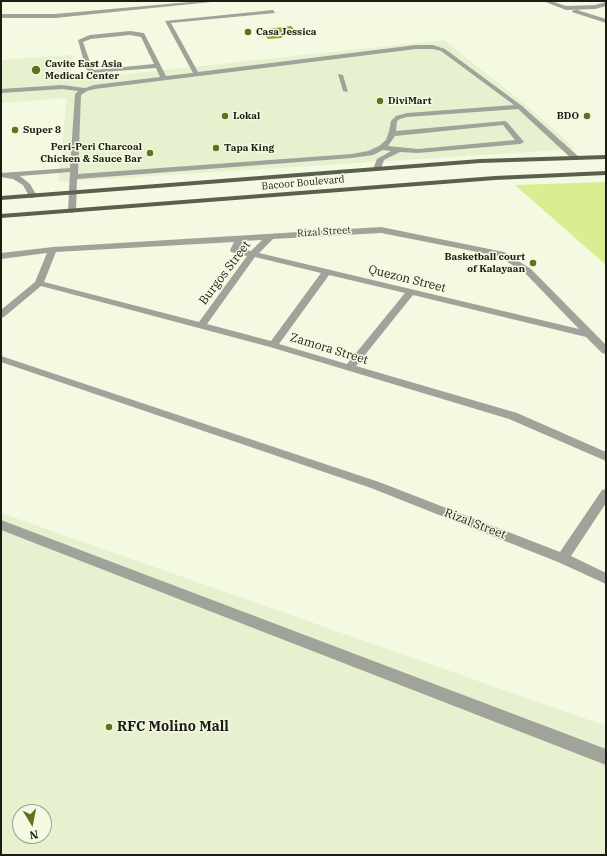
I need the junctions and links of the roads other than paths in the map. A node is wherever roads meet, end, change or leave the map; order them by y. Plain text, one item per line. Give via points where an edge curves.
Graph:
1 (218, 1) edge
2 (546, 1) edge
3 (606, 4) edge
4 (566, 8) junction
5 (273, 12) dead end
6 (1, 16) edge
7 (606, 21) edge
8 (157, 66) junction
9 (197, 74) junction
10 (340, 75) dead end
11 (164, 78) junction
12 (1, 90) edge
13 (85, 90) junction
14 (346, 91) dead end
15 (520, 107) junction
16 (493, 108) junction
17 (505, 123) junction
18 (392, 134) junction
19 (382, 148) junction
20 (399, 149) junction
21 (575, 157) junction
22 (606, 157) edge
23 (377, 169) junction
24 (74, 173) junction
25 (586, 173) junction
26 (606, 173) edge
27 (2, 174) edge
28 (73, 193) junction
29 (33, 196) junction
30 (1, 198) edge
31 (72, 211) junction
32 (1, 216) edge
33 (271, 236) junction
34 (240, 238) junction
35 (53, 250) junction
36 (252, 255) junction
37 (1, 256) edge
38 (327, 272) junction
39 (39, 283) junction
40 (410, 293) junction
41 (1, 315) edge
42 (201, 326) junction
43 (588, 334) junction
44 (273, 345) junction
45 (606, 351) edge
46 (1, 359) edge
47 (349, 368) junction
48 (606, 457) edge
49 (606, 493) edge
50 (1, 525) edge
51 (563, 558) junction
52 (606, 580) edge
53 (606, 756) edge

1 - 6 street via 55,16
2 - 4 street
3 - 4 street
4 - 7 street
5 - 9 street via 167,22
8 - 8 street via 144,36 139,33 90,37 80,41 89,69 93,72
8 - 11 street
9 - 11 street
9 - 15 street via 433,47 443,50
10 - 14 street
11 - 13 street
12 - 13 street via 62,87
13 - 24 street via 78,94
15 - 16 street
15 - 21 street
16 - 17 street
16 - 18 street via 398,117 394,121
17 - 18 street
17 - 20 street via 520,142 418,151
18 - 19 street
19 - 20 street
19 - 24 street via 352,156
20 - 23 street via 381,159
21 - 22 main road, Bacoor Boulevard
21 - 23 main road, Bacoor Boulevard
21 - 25 main road
23 - 28 main road, Bacoor Boulevard
24 - 27 street
24 - 28 street
25 - 26 main road, Bacoor Boulevard
25 - 31 main road, Bacoor Boulevard
27 - 29 street via 26,184
28 - 29 main road, Bacoor Boulevard
28 - 31 street
29 - 30 main road, Bacoor Boulevard
31 - 32 main road, Bacoor Boulevard
33 - 34 street, Rizal Street
33 - 36 street, Burgos Street
33 - 43 street, Rizal Street via 381,230 500,254 528,271
34 - 35 street, Rizal Street
34 - 36 street, Quezon Street via 234,250
35 - 37 street, Rizal Street
35 - 39 street
36 - 38 street, Quezon Street
36 - 42 street, Burgos Street
38 - 40 street, Quezon Street
38 - 44 street
39 - 41 street
39 - 42 street, Zamora Street
40 - 43 street, Quezon Street
40 - 47 street
42 - 44 street, Zamora Street
43 - 45 street, Rizal Street
44 - 47 street, Zamora Street
46 - 51 street, Rizal Street via 374,484
47 - 48 street, Zamora Street via 513,416
49 - 51 street
50 - 53 street
51 - 52 street, Rizal Street

